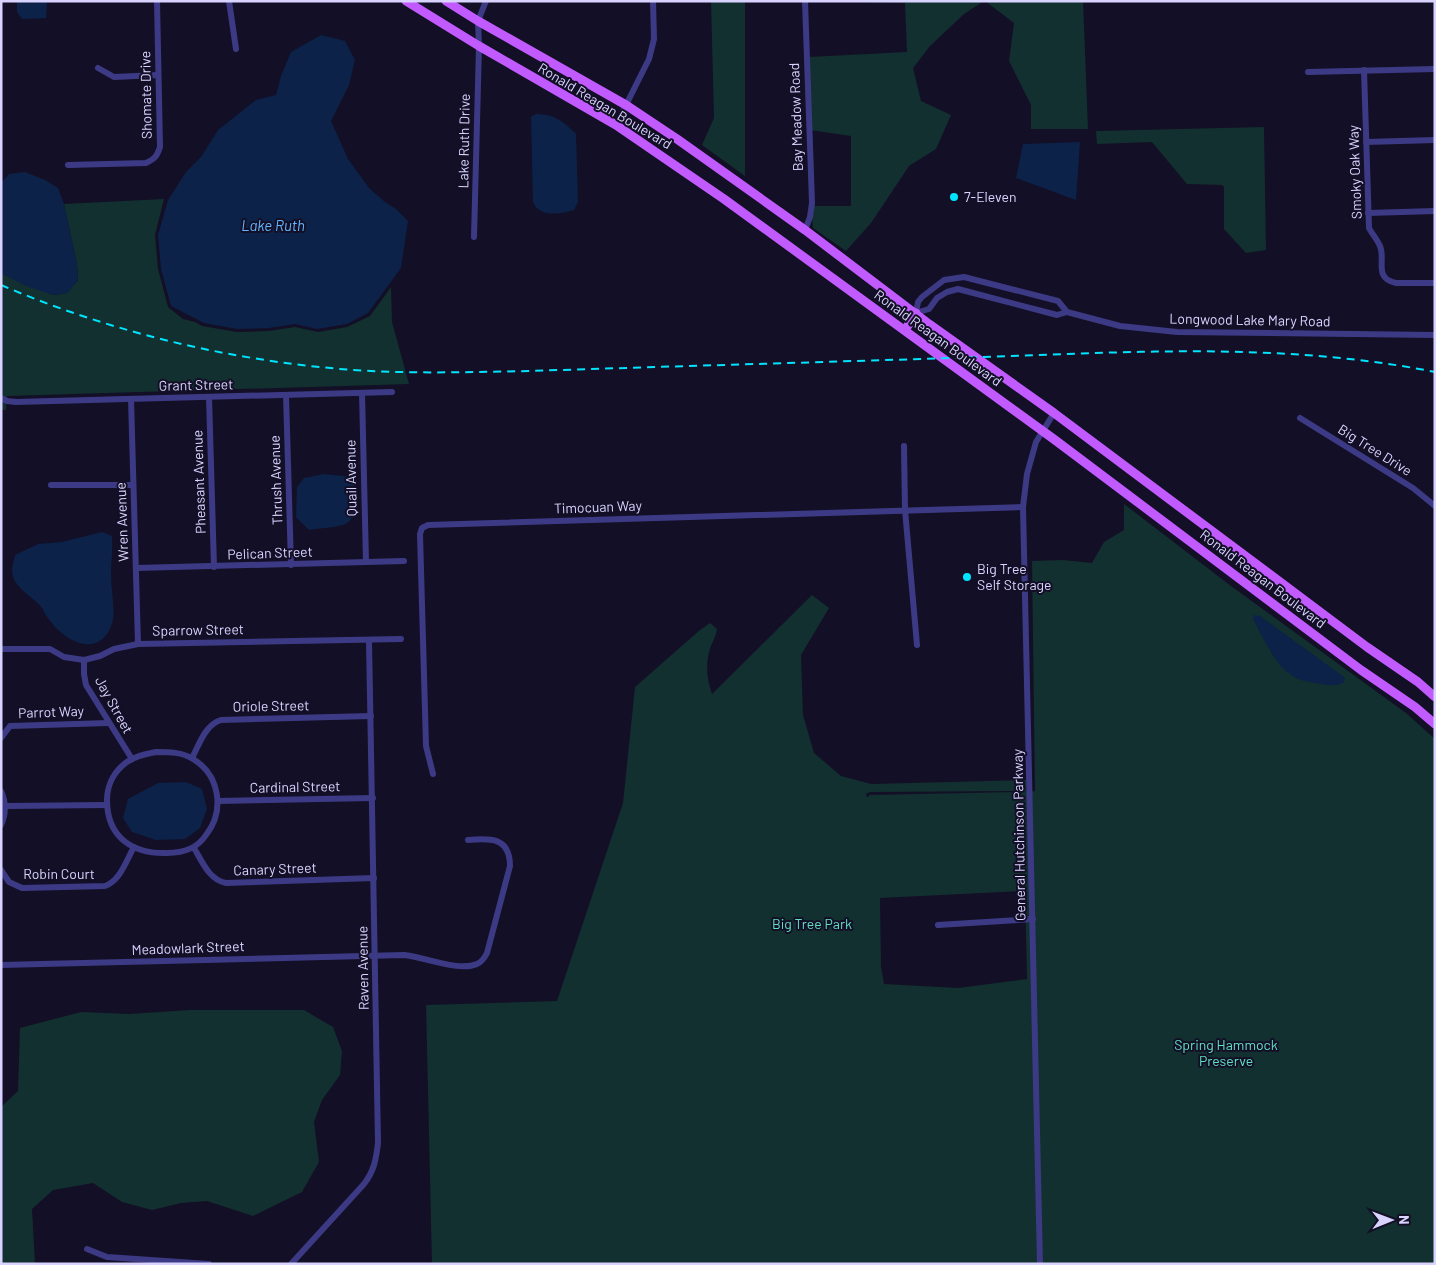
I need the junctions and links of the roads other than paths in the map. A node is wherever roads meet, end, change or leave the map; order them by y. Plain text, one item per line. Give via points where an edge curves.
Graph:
1 (157, 1) edge
2 (229, 1) edge
3 (406, 1) edge
4 (446, 1) edge
5 (486, 1) edge
6 (653, 1) edge
7 (805, 1) edge
8 (478, 21) junction
9 (479, 46) junction
10 (236, 49) dead end
11 (98, 68) dead end
12 (1435, 69) edge
13 (1364, 70) junction
14 (1308, 72) dead end
15 (158, 75) junction
16 (626, 105) junction
17 (616, 125) junction
18 (1435, 140) edge
19 (1366, 142) junction
20 (68, 165) dead end
21 (1435, 211) edge
22 (1368, 213) junction
23 (805, 230) junction
24 (474, 237) dead end
25 (1435, 283) edge
26 (1067, 312) junction
27 (916, 313) junction
28 (904, 330) junction
29 (1435, 335) edge
30 (392, 392) dead end
31 (362, 393) junction
32 (286, 395) junction
33 (209, 397) junction
34 (1, 398) edge
35 (131, 398) junction
36 (1054, 413) junction
37 (1300, 418) dead end
38 (1043, 432) junction
39 (904, 446) dead end
40 (51, 485) dead end
41 (133, 485) junction
42 (1023, 506) junction
43 (1435, 506) edge
44 (905, 510) junction
45 (404, 561) dead end
46 (366, 562) junction
47 (291, 565) junction
48 (214, 567) junction
49 (136, 568) junction
50 (401, 639) dead end
51 (369, 640) junction
52 (138, 644) junction
53 (917, 645) dead end
54 (1, 648) edge
55 (84, 660) junction
56 (1435, 697) edge
57 (371, 716) junction
58 (109, 723) junction
59 (1435, 724) edge
60 (1, 738) edge
61 (192, 758) junction
62 (132, 759) junction
63 (433, 774) dead end
64 (1, 791) edge
65 (373, 798) junction
66 (218, 801) junction
67 (107, 805) junction
68 (5, 806) junction
69 (1, 825) edge
70 (468, 840) dead end
71 (134, 847) junction
72 (194, 848) junction
73 (1, 870) edge
74 (374, 878) junction
75 (1033, 919) junction
76 (938, 925) dead end
77 (376, 955) junction
78 (1, 965) edge
79 (87, 1249) dead end
80 (209, 1264) edge
81 (291, 1264) edge
82 (1040, 1264) edge

1 - 15 street, Shomate Drive
2 - 10 street
3 - 9 main road, Ronald Reagan Boulevard
4 - 8 main road, Ronald Reagan Boulevard
5 - 8 street
6 - 16 street via 654,39 649,59
7 - 23 street, Bay Meadow Road via 812,204
8 - 9 street, Lake Ruth Drive
8 - 16 main road, Ronald Reagan Boulevard
9 - 17 main road, Ronald Reagan Boulevard
9 - 24 street, Lake Ruth Drive
11 - 15 street via 114,77
12 - 13 street
13 - 14 street
13 - 19 street, Smoky Oak Way
15 - 20 street, Shomate Drive via 158,155 146,163
16 - 17 street
16 - 23 main road, Ronald Reagan Boulevard
17 - 28 main road, Ronald Reagan Boulevard via 729,202
18 - 19 street
19 - 22 street, Smoky Oak Way
21 - 22 street
22 - 25 street, Smoky Oak Way via 1369,228 1380,246 1384,277 1396,284
23 - 27 main road, Ronald Reagan Boulevard
26 - 27 street, Longwood Lake Mary Road via 1057,315 958,289 947,292 928,309
26 - 27 street, Longwood Lake Mary Road via 1058,301 964,277 944,280 922,297
26 - 29 street, Longwood Lake Mary Road via 1120,326 1177,332
27 - 28 main road
27 - 36 main road, Ronald Reagan Boulevard
28 - 38 main road, Ronald Reagan Boulevard
30 - 31 street, Grant Street
31 - 32 street, Grant Street
31 - 46 street, Quail Avenue
32 - 33 street, Grant Street
32 - 47 street, Thrush Avenue
33 - 35 street, Grant Street
33 - 48 street, Pheasant Avenue
34 - 35 street, Grant Street via 16,402
35 - 41 street, Wren Avenue
36 - 38 street, General Hutchinson Parkway
36 - 56 main road, Ronald Reagan Boulevard
37 - 43 street, Big Tree Drive via 1413,488
38 - 42 street, General Hutchinson Parkway via 1036,442 1027,474
38 - 59 main road, Ronald Reagan Boulevard
39 - 44 street
40 - 41 street
41 - 49 street, Wren Avenue
42 - 44 street, Timocuan Way
42 - 75 street, General Hutchinson Parkway
44 - 53 street
44 - 63 street, Timocuan Way via 428,525 422,528 426,746
45 - 46 street, Pelican Street
46 - 47 street, Pelican Street
47 - 48 street, Pelican Street
48 - 49 street, Pelican Street
49 - 52 street, Wren Avenue
50 - 51 street, Sparrow Street
51 - 52 street, Sparrow Street
51 - 57 street, Raven Avenue
52 - 55 street, Sparrow Street
54 - 55 street via 50,649 73,660
55 - 58 street, Jay Street via 86,685
57 - 61 street, Oriole Street via 222,720 208,728
57 - 65 street, Raven Avenue
58 - 60 street, Parrot Way via 10,726
58 - 62 street, Jay Street
61 - 62 street via 156,752
61 - 66 street via 210,775
62 - 67 street via 114,774
64 - 68 street
65 - 66 street, Cardinal Street
65 - 74 street, Raven Avenue
66 - 72 street via 213,825
67 - 68 street
67 - 71 street via 113,828
68 - 69 street
70 - 77 street, Meadowlark Street via 493,839 504,846 510,859 484,960 466,966 414,956
71 - 72 street via 156,854
71 - 73 street, Robin Court via 116,880 105,886 22,888 9,882
72 - 74 street, Canary Street via 218,882
74 - 77 street, Raven Avenue
75 - 76 street
75 - 82 street, General Hutchinson Parkway
77 - 78 street, Meadowlark Street
77 - 81 street, Raven Avenue via 378,1143 375,1166 364,1184
79 - 80 street via 107,1258

